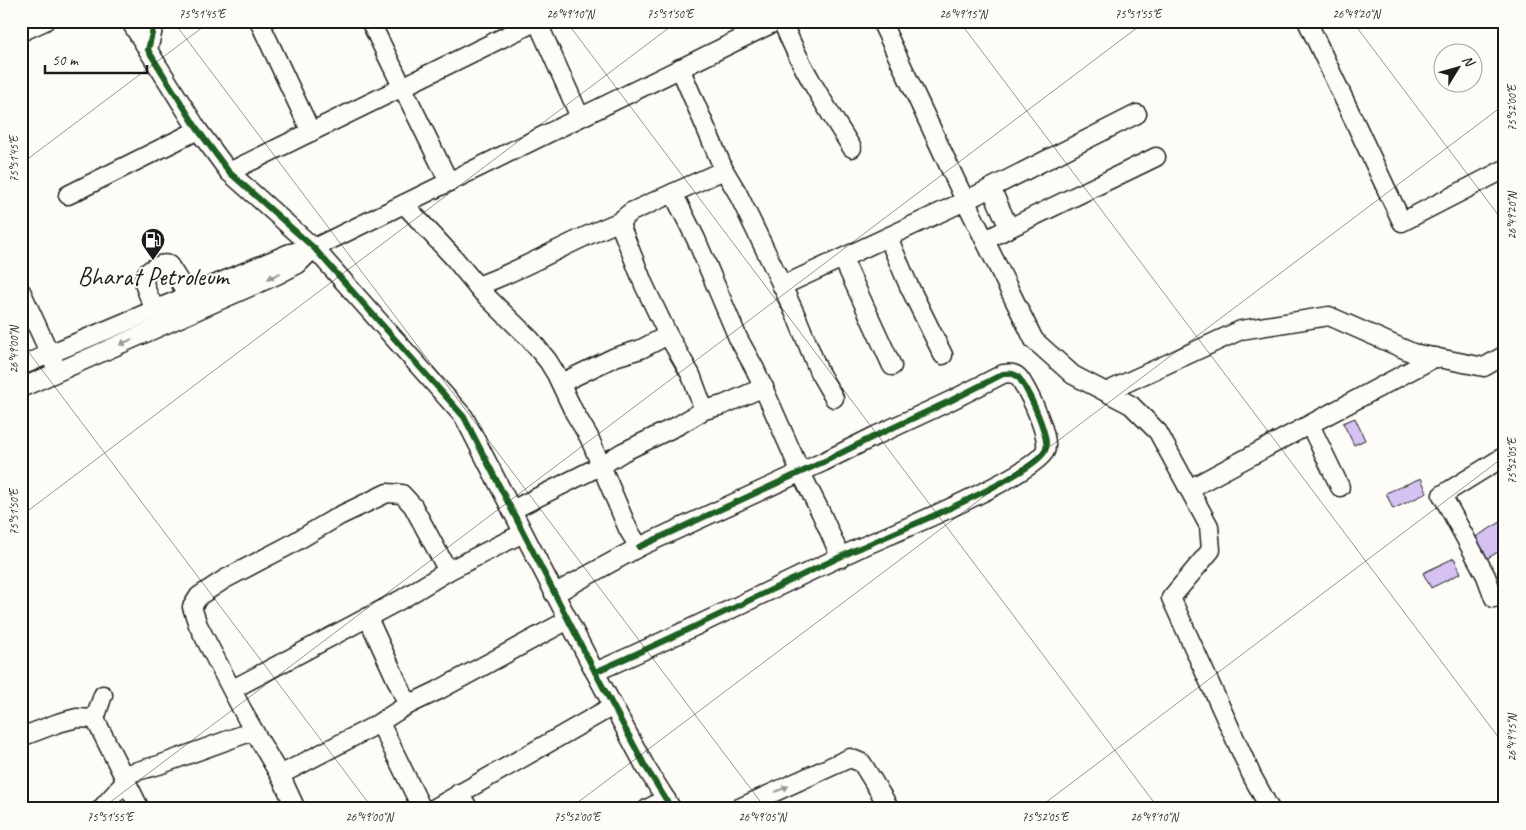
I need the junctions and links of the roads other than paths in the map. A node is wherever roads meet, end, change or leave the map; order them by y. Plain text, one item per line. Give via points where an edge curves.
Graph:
1 (45, 21) edge
2 (130, 21) edge
3 (155, 21) edge
4 (259, 21) edge
5 (370, 21) edge
6 (537, 21) edge
7 (777, 21) edge
8 (782, 21) edge
9 (881, 21) edge
10 (1307, 21) edge
11 (21, 32) edge
12 (148, 50) junction
13 (680, 68) junction
14 (403, 88) junction
15 (1137, 114) dead end
16 (580, 117) junction
17 (198, 130) junction
18 (312, 132) junction
19 (852, 148) dead end
20 (1156, 157) dead end
21 (1505, 169) edge
22 (724, 170) junction
23 (229, 172) junction
24 (449, 182) junction
25 (991, 188) junction
26 (673, 193) junction
27 (68, 195) dead end
28 (965, 201) junction
29 (404, 204) junction
30 (619, 222) junction
31 (1009, 228) junction
32 (888, 237) junction
33 (984, 240) junction
34 (314, 248) junction
35 (843, 259) junction
36 (477, 286) junction
37 (782, 286) junction
38 (21, 291) edge
39 (188, 295) junction
40 (155, 309) junction
41 (668, 335) junction
42 (50, 354) junction
43 (943, 355) dead end
44 (1505, 355) edge
45 (1436, 358) junction
46 (21, 366) edge
47 (892, 366) dead end
48 (58, 371) junction
49 (560, 383) junction
50 (21, 388) edge
51 (764, 388) junction
52 (1106, 392) junction
53 (834, 398) dead end
54 (704, 410) junction
55 (1310, 425) junction
56 (1505, 456) edge
57 (602, 465) junction
58 (800, 473) junction
59 (1340, 487) dead end
60 (1189, 489) junction
61 (512, 510) junction
62 (523, 533) junction
63 (639, 547) junction
64 (840, 558) junction
65 (448, 571) junction
66 (554, 594) junction
67 (1494, 598) dead end
68 (368, 618) junction
69 (568, 620) junction
70 (595, 672) junction
71 (232, 689) junction
72 (103, 695) dead end
73 (408, 705) junction
74 (613, 706) junction
75 (95, 719) junction
76 (380, 723) junction
77 (253, 730) junction
78 (21, 737) edge
79 (280, 775) junction
80 (124, 778) junction
81 (459, 793) junction
82 (669, 804) edge
83 (100, 809) edge
84 (140, 809) edge
85 (296, 809) edge
86 (422, 809) edge
87 (433, 809) edge
88 (469, 809) edge
89 (647, 809) edge
90 (737, 809) edge
91 (885, 809) edge
92 (1270, 809) edge

1 - 11 street
2 - 12 street
3 - 12 street
4 - 18 street
5 - 14 street
6 - 14 street
6 - 16 street
7 - 13 street
8 - 19 street via 819,96
9 - 28 street
10 - 21 street via 1402,222
12 - 17 street
13 - 16 street
13 - 22 street
14 - 18 street
14 - 24 street
15 - 25 street
16 - 24 street
17 - 23 street
17 - 27 street
18 - 23 street
20 - 31 street
22 - 26 street
22 - 37 street
23 - 34 street
24 - 29 street
25 - 28 street
25 - 31 street
26 - 30 street via 631,212
26 - 51 street
28 - 32 street
28 - 33 street
29 - 34 street
29 - 36 street
30 - 36 street
30 - 41 street
31 - 33 street
32 - 35 street
32 - 43 street
33 - 52 street via 1034,340 1073,375
34 - 39 street via 290,253
34 -> 48 street via 298,264 278,275
34 - 61 street via 464,417
35 - 37 street
35 - 47 street
36 - 49 street via 530,339
37 - 53 street via 819,372
38 - 42 street
39 - 40 street
39 - 40 street via 169,265 158,266 145,275 143,282
40 - 42 street
41 - 49 street
41 - 54 street via 691,375
42 - 46 street
42 - 48 street
44 - 45 street via 1484,368
45 - 52 street via 1413,353 1330,316 1241,330
45 - 55 street
48 - 50 street
49 - 57 street
51 - 54 street
51 - 58 street
52 - 60 street via 1131,405 1158,432
54 - 57 street
55 - 59 street
55 - 60 street
56 - 67 street via 1442,495 1486,576
57 - 61 street
57 - 63 street
58 - 63 street
58 - 64 street
58 - 64 street via 1003,374 1010,372 1018,376 1028,394 1048,444 1040,457 993,486
60 - 92 street via 1209,526 1211,550 1171,598
61 - 62 street
62 - 65 street
62 - 66 street
63 - 66 street
64 - 70 street
65 - 68 street
65 - 71 street via 413,506 402,494 387,492 354,508 199,596 192,607 198,626
66 - 69 street
68 - 71 street
68 - 73 street
69 - 70 street
69 - 73 street
70 - 74 street
71 - 77 street
72 - 75 street
73 - 76 street
74 - 81 street
74 - 82 street
75 - 78 street via 77,718
75 - 80 street
76 - 79 street
76 - 86 street
77 - 79 street
77 - 80 street
79 - 85 street
80 - 83 street
80 - 84 street
81 - 87 street
81 - 88 street
82 - 89 street
90 -> 91 street via 850,758 862,762 887,804

